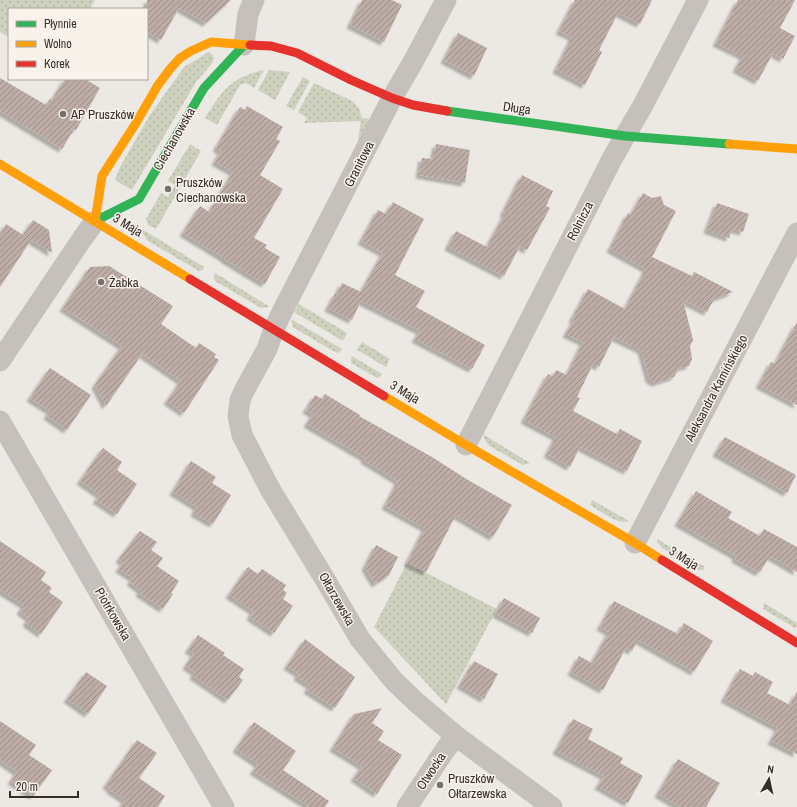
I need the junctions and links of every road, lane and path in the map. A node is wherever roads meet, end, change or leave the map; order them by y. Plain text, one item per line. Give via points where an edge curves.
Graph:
1 (254, 0) edge
2 (446, 0) edge
3 (698, 0) edge
4 (244, 45) junction
5 (392, 98) junction
6 (625, 136) junction
7 (797, 149) edge
8 (0, 164) edge
9 (95, 221) junction
10 (797, 233) edge
11 (274, 329) junction
12 (0, 361) edge
13 (0, 421) edge
14 (466, 445) junction
15 (635, 543) junction
16 (797, 642) edge
17 (456, 736) junction
18 (224, 807) edge
19 (407, 807) edge
20 (552, 807) edge

1 - 4 street via 248,14
2 - 5 street, Granitowa
3 - 6 street, Rolnicza
4 - 5 street, Długa via 271,46 298,53
4 - 9 street, Ciechanowska via 204,88 139,199
4 - 9 street, Ciechanowska via 211,42 180,58 170,69 102,176
5 - 6 street, Długa via 442,110
5 - 11 street, Granitowa
6 - 7 street, Długa
6 - 14 street, Rolnicza
8 - 9 street, 3 Maja
9 - 11 street, 3 Maja
9 - 12 street, Ciechanowska
10 - 15 street, Aleksandra Kamińskiego
11 - 14 street, 3 Maja
11 - 17 street, Ołtarzewska via 267,349 240,400 238,416 242,435 270,489 360,639 394,681
13 - 18 street, Piotrkowska
14 - 15 street, 3 Maja
15 - 16 street, 3 Maja
17 - 19 street, Otwocka
17 - 20 street, Ołtarzewska

